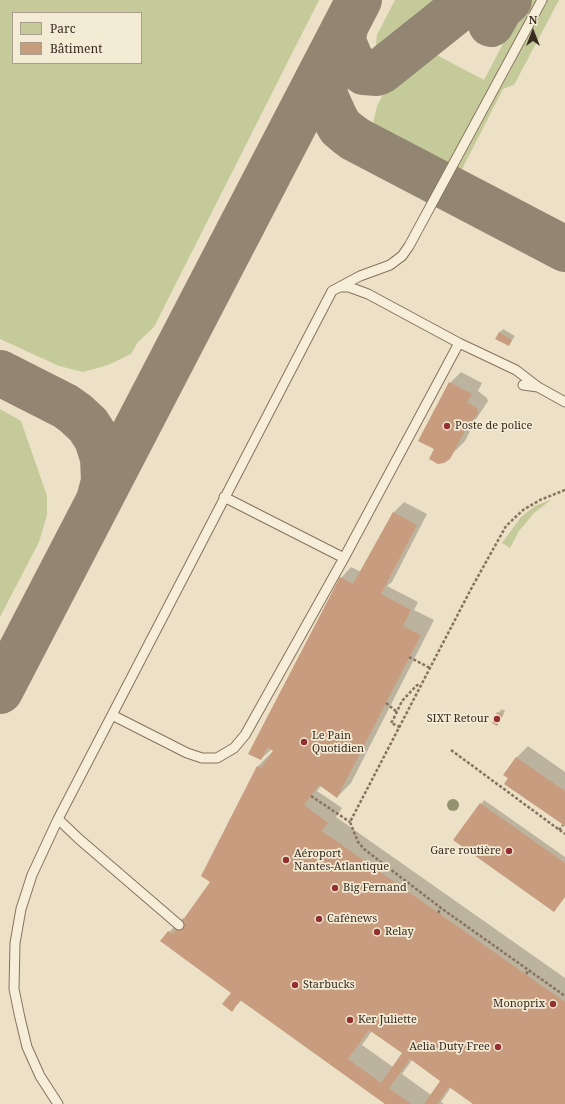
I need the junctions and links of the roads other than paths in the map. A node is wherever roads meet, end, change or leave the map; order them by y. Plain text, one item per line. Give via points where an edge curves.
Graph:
1 (542, 0) edge
2 (340, 288) junction
3 (459, 343) junction
4 (523, 385) dead end
5 (538, 387) junction
6 (565, 402) edge
7 (224, 497) junction
8 (344, 558) junction
9 (112, 715) junction
10 (58, 819) junction
11 (179, 925) dead end
12 (58, 1104) edge

1 - 2 lane via 402,256 390,265 360,276
2 - 3 lane via 349,287 368,294
2 - 7 lane via 332,291
3 - 5 lane via 516,370
3 - 8 lane
4 - 5 lane
5 - 6 lane
7 - 8 lane
7 - 9 lane
8 - 9 lane via 244,735 234,748 217,758 202,758
9 - 10 lane
10 - 11 lane
10 - 12 lane via 32,875 21,909 15,943 14,978 14,989 27,1047 40,1076

